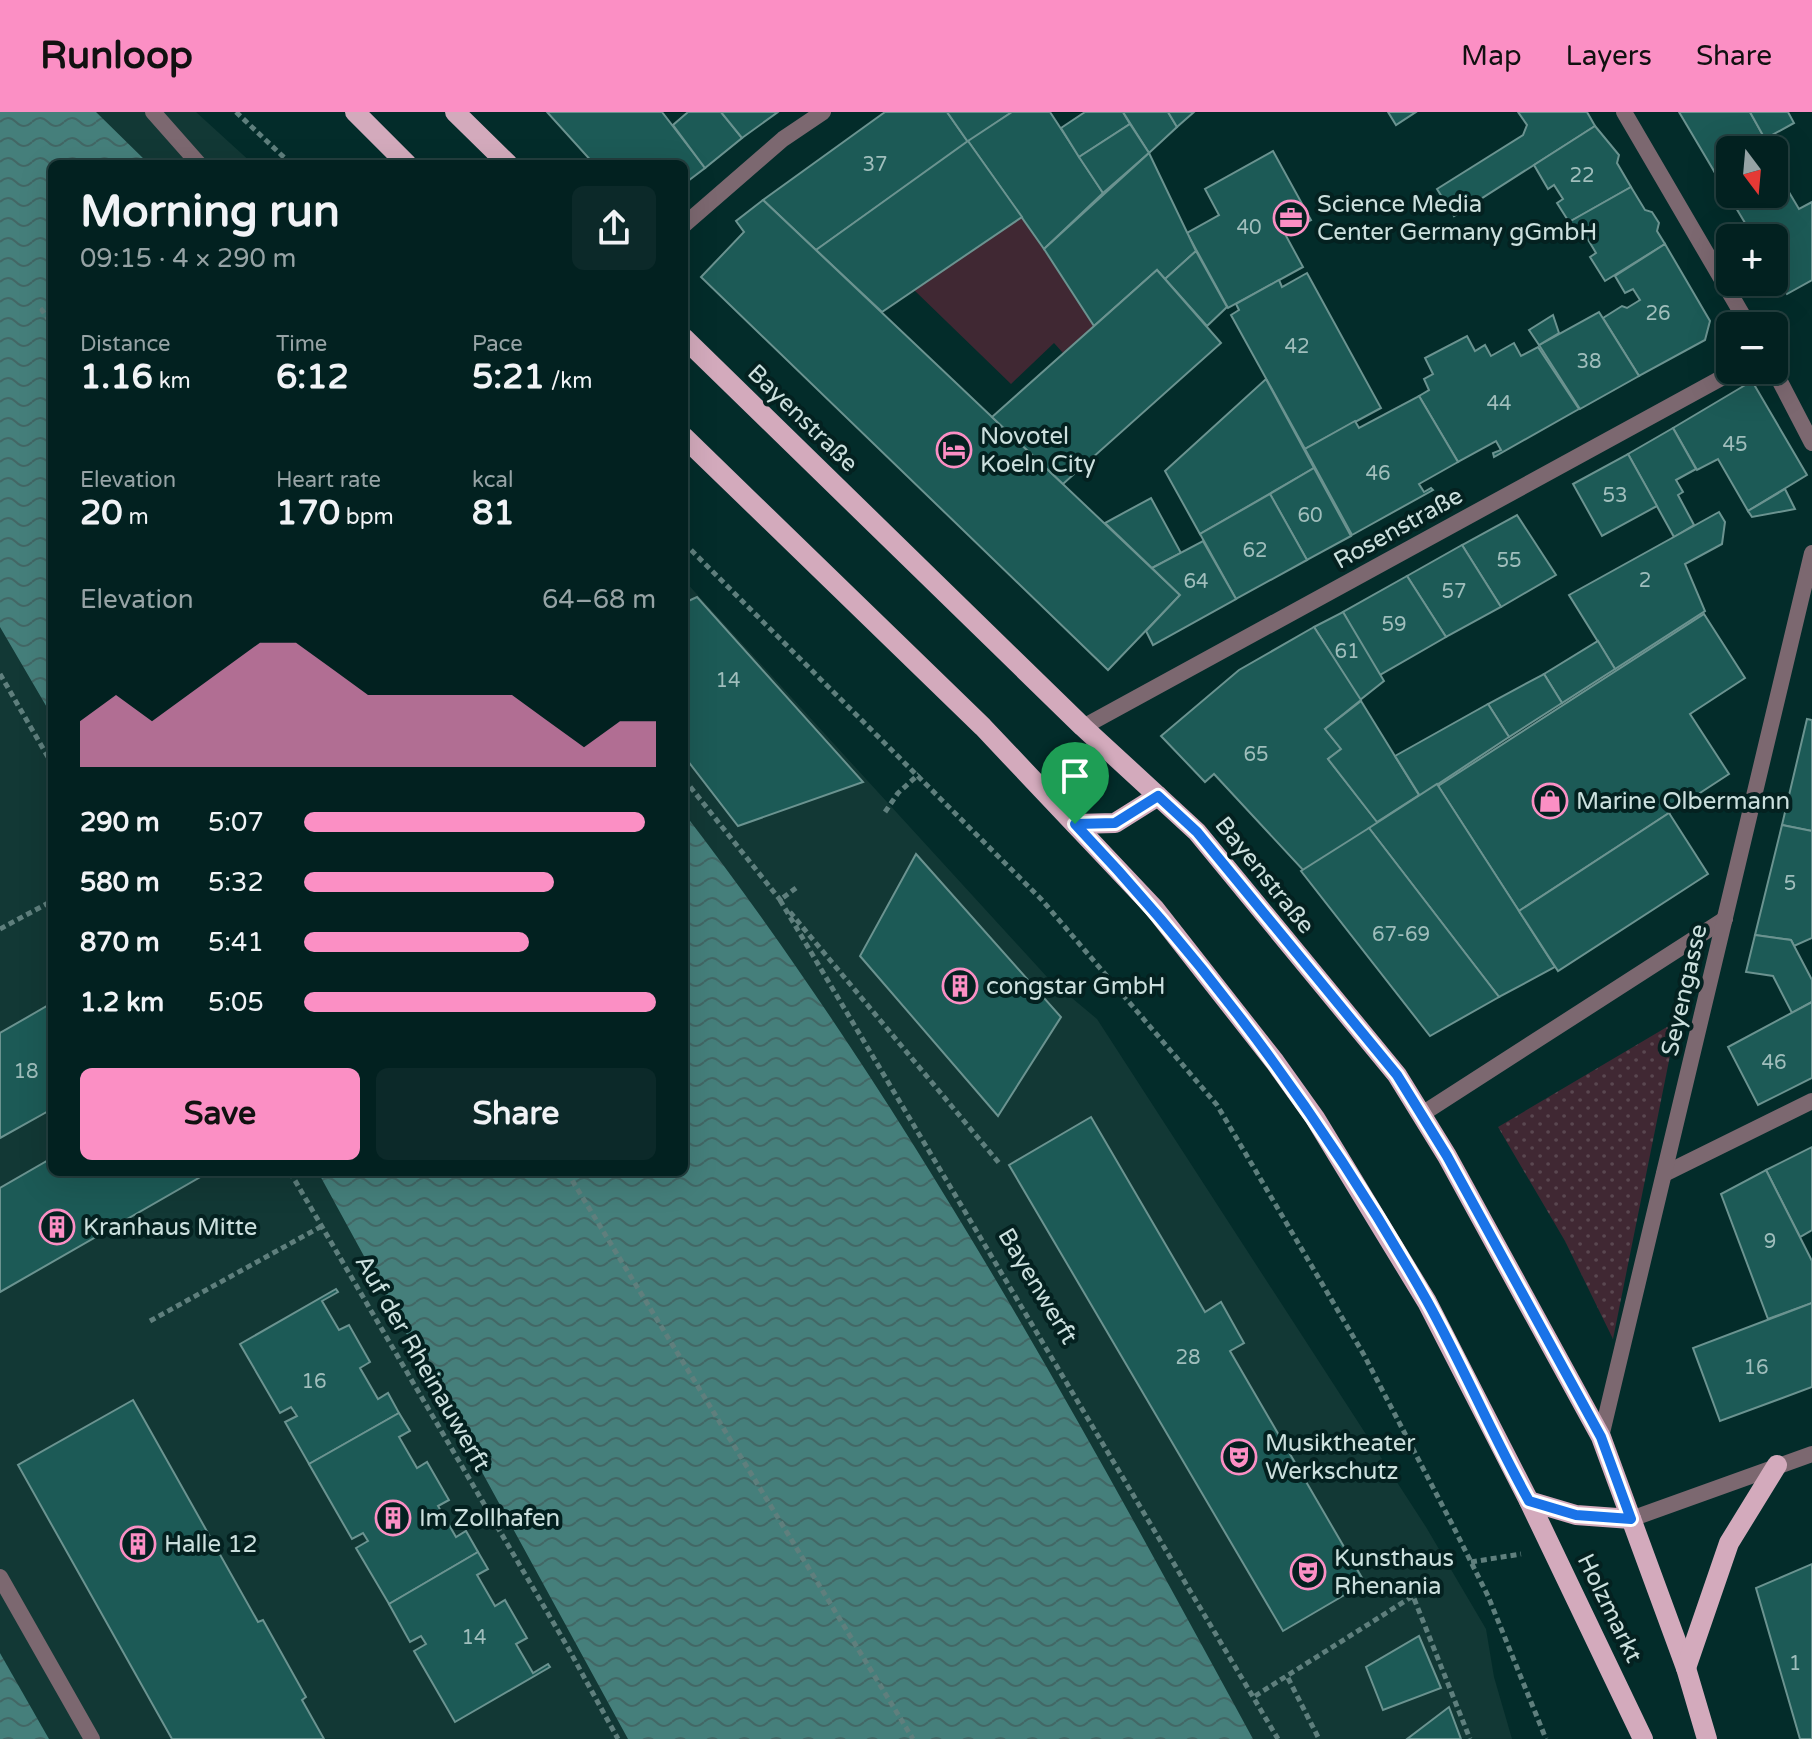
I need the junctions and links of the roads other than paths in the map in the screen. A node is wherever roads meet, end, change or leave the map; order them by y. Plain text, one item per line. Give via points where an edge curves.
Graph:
1 (153, 112) edge
2 (355, 112) edge
3 (455, 112) edge
4 (823, 112) edge
5 (1624, 112) edge
6 (195, 160) edge
7 (403, 160) edge
8 (504, 160) edge
9 (688, 222) edge
10 (1741, 312) edge
11 (688, 342) edge
12 (1716, 381) edge
13 (1781, 384) edge
14 (688, 441) edge
15 (1812, 443) edge
16 (1812, 553) edge
17 (1083, 727) junction
18 (1158, 796) junction
19 (1075, 824) junction
20 (1725, 919) junction
21 (1812, 1101) edge
22 (1422, 1114) junction
23 (1664, 1174) junction
24 (1601, 1437) junction
25 (1812, 1454) edge
26 (1777, 1465) junction
27 (1529, 1501) junction
28 (1631, 1519) junction
29 (0, 1577) edge
30 (1686, 1668) junction
31 (92, 1739) edge
32 (1643, 1739) edge
33 (1707, 1739) edge

1 - 6 street
2 - 7 main road
3 - 8 main road
4 - 9 street via 783,139
5 - 10 street
11 - 17 main road, Bayenstraße
12 - 17 street, Rosenstraße
13 - 15 street
14 - 19 main road via 983,727
16 - 20 street, Seyengasse
17 - 18 main road, Bayenstraße
18 - 19 main road via 1115,823
18 - 22 main road, Bayenstraße via 1197,832 1397,1075
19 - 27 main road via 1154,908 1315,1118 1427,1302
20 - 22 street
20 - 23 street, Seyengasse
21 - 23 street
22 - 24 main road, Bayenstraße
23 - 24 street, Seyengasse
24 - 28 main road, Bayenstraße
25 - 26 street
26 - 28 street
26 - 30 main road via 1729,1543
27 - 28 main road via 1576,1515
27 - 32 main road, Holzmarkt
28 - 30 main road, Holzmarkt
29 - 31 street
30 - 33 main road, Holzmarkt

